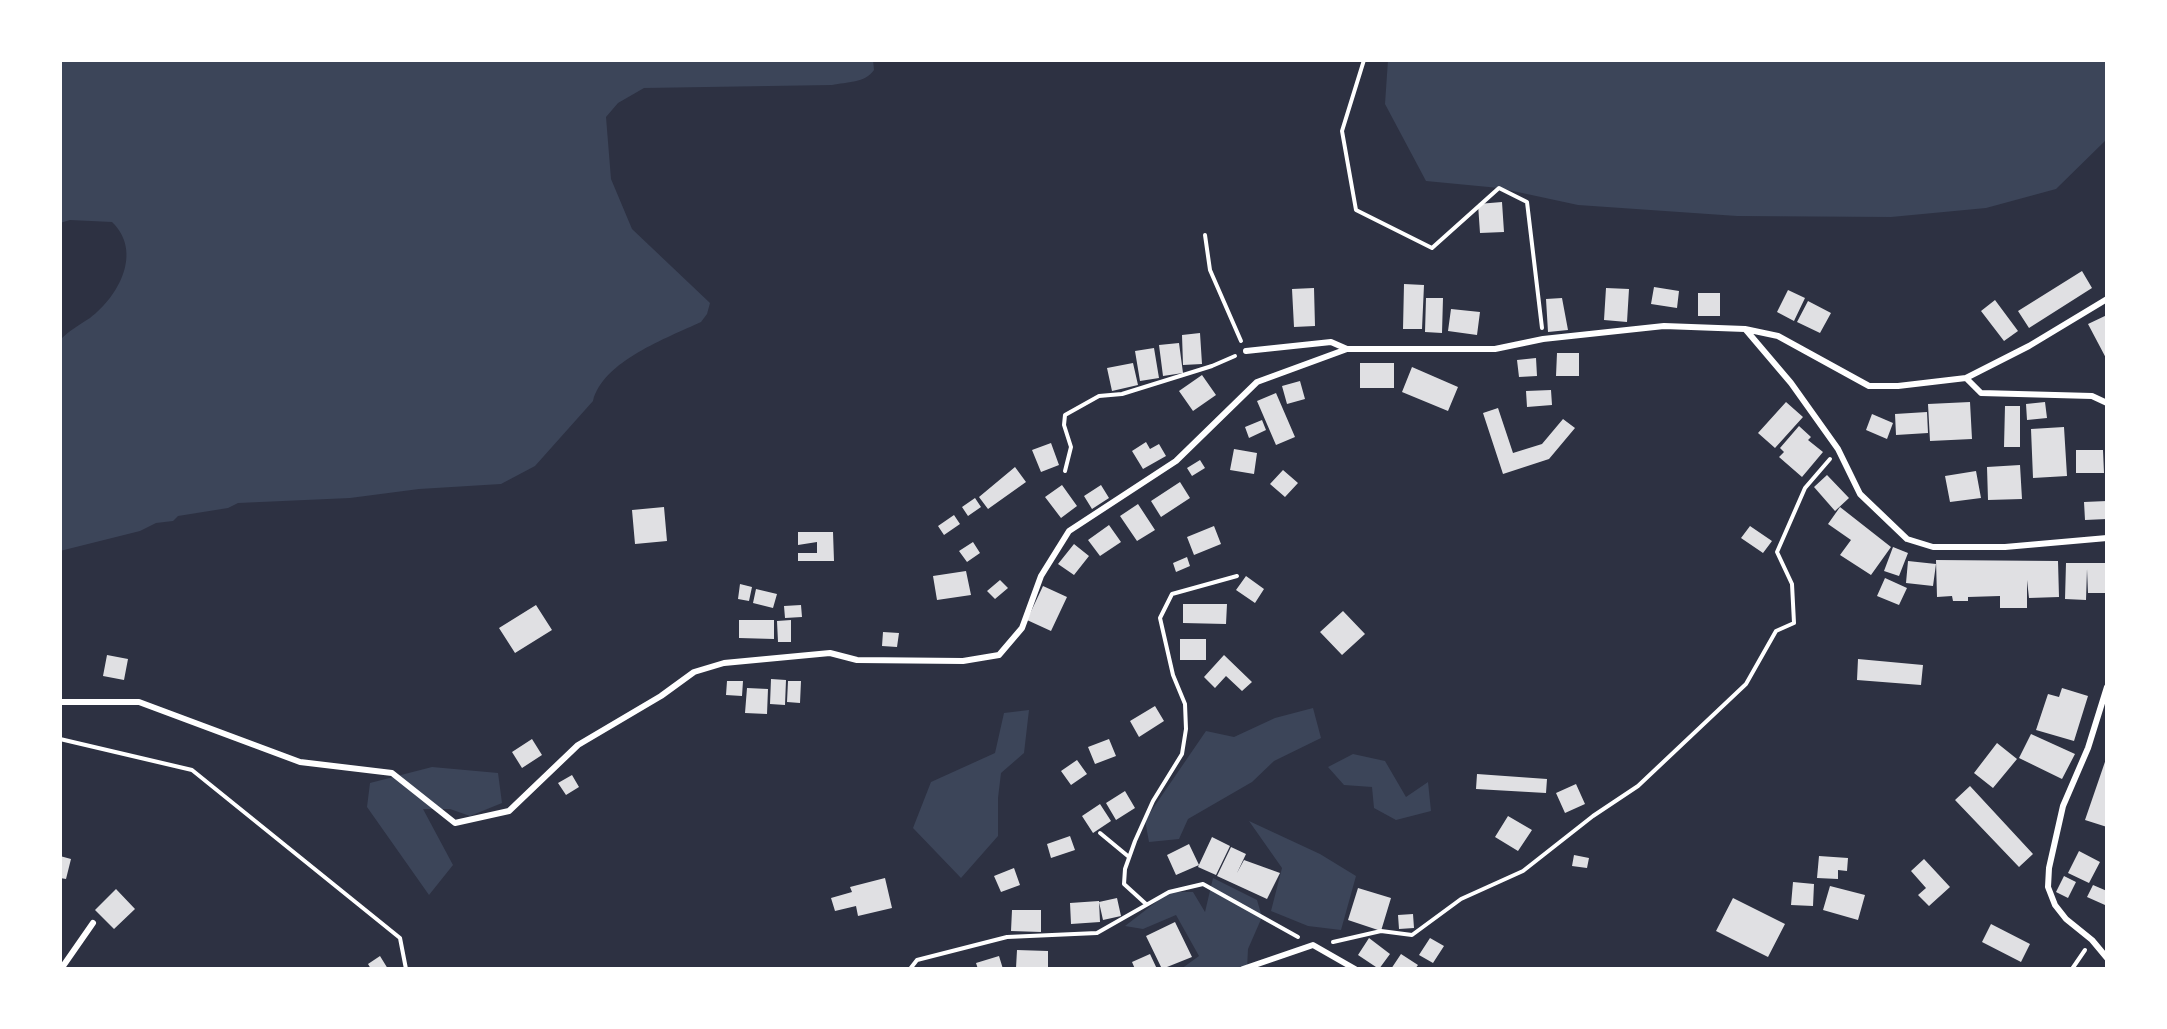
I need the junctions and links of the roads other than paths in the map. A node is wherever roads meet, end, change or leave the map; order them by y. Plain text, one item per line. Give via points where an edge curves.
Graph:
1 (2107, 299) edge
2 (1745, 329) junction
3 (1347, 349) junction
4 (1245, 351) road end
5 (1966, 378) junction
6 (2107, 403) edge
7 (2107, 538) edge
8 (2107, 687) edge
9 (60, 702) edge
10 (93, 923) dead end
11 (2107, 958) edge
12 (61, 969) edge
13 (1243, 969) edge
14 (1355, 969) edge

1 - 5 street
2 - 3 street via 1664,326 1543,339 1495,349
2 - 5 street via 1778,336 1869,386
2 - 7 street via 1791,383 1838,449 1860,494 1907,539 1933,547 2005,547
3 - 4 street via 1331,342
3 - 9 street via 1257,382 1176,461 1069,531 1041,576 1022,628 999,655 963,662 857,660 830,653 724,663 694,672 662,696 578,745 508,810 455,823 392,773 300,762 139,702
5 - 6 street via 1981,393 2092,396
8 - 11 street via 2088,748 2063,806 2048,887 2066,919
10 - 12 street
13 - 14 street via 1313,945

